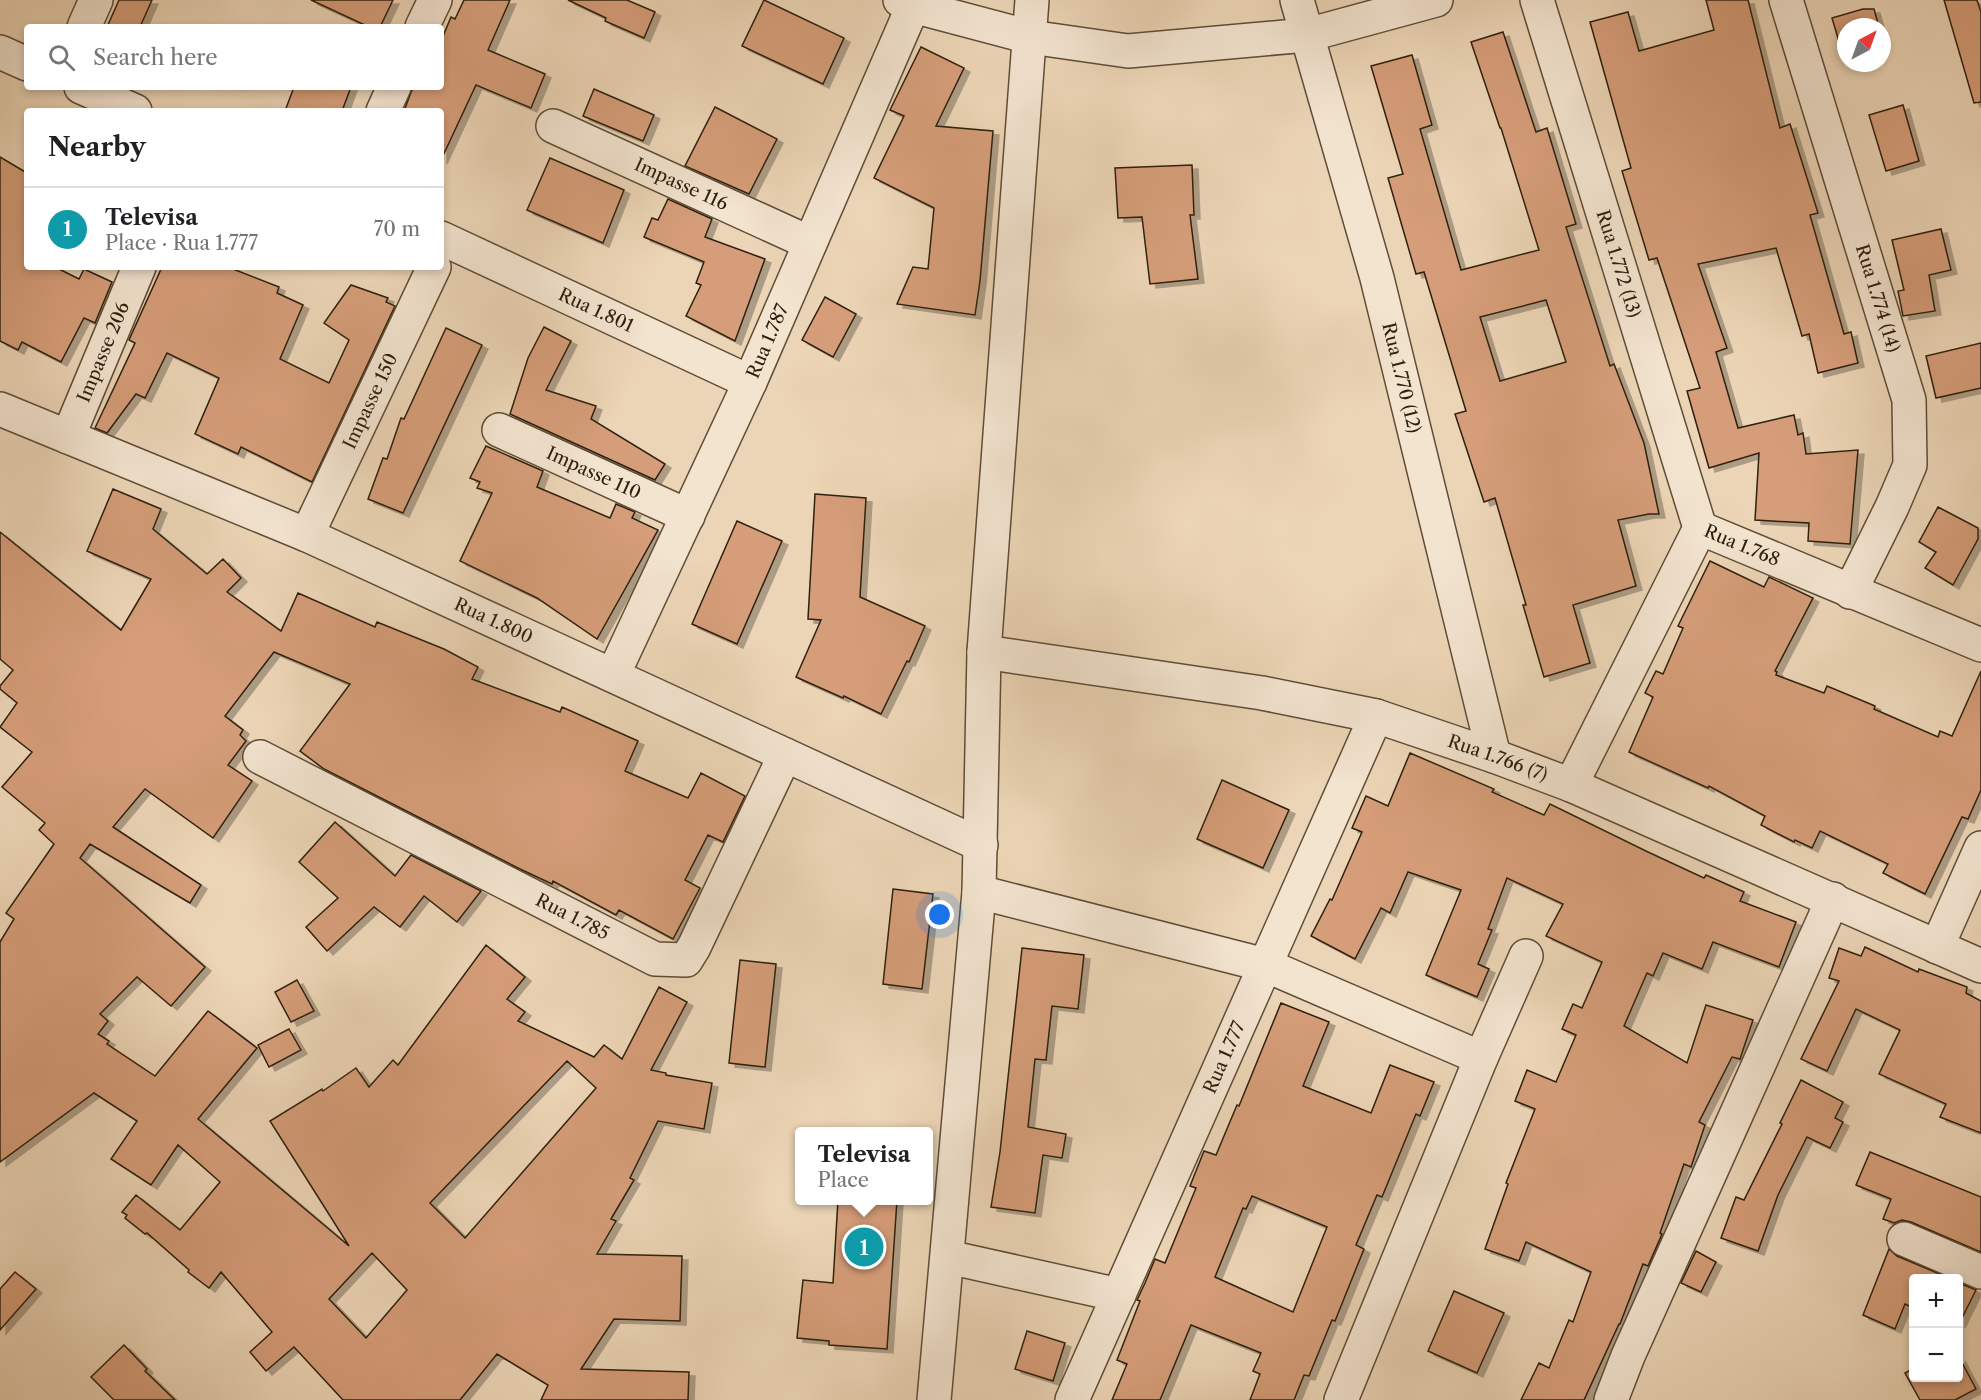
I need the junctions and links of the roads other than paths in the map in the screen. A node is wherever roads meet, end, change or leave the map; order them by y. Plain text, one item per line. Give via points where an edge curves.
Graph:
1 (96, 0) edge
2 (435, 0) edge
3 (1032, 0) edge
4 (1297, 0) edge
5 (1436, 0) edge
6 (1537, 0) edge
7 (1786, 0) edge
8 (906, 3) edge
9 (85, 24) edge
10 (423, 24) edge
11 (1307, 35) junction
12 (1030, 37) junction
13 (0, 52) edge
14 (24, 63) edge
15 (88, 90) edge
16 (392, 90) edge
17 (128, 108) edge
18 (384, 108) edge
19 (554, 126) dead end
20 (810, 243) junction
21 (444, 250) edge
22 (138, 270) edge
23 (431, 270) edge
24 (750, 382) junction
25 (0, 409) edge
26 (499, 430) dead end
27 (68, 437) junction
28 (688, 516) junction
29 (1700, 528) junction
30 (307, 535) junction
31 (1850, 592) junction
32 (1981, 645) edge
33 (984, 652) junction
34 (613, 675) junction
35 (1376, 716) junction
36 (785, 755) junction
37 (1494, 756) junction
38 (260, 757) dead end
39 (1571, 785) junction
40 (981, 845) junction
41 (1981, 848) edge
42 (979, 892) junction
43 (1833, 899) junction
44 (1937, 947) junction
45 (1526, 956) dead end
46 (1265, 965) junction
47 (1981, 966) edge
48 (1480, 1058) junction
49 (1904, 1239) dead end
50 (948, 1257) junction
51 (1981, 1272) edge
52 (1119, 1295) junction
53 (934, 1400) edge
54 (1072, 1400) edge
55 (1341, 1400) edge
56 (1611, 1400) edge

1 - 9 street
2 - 10 street
3 - 12 street
4 - 11 street, Rua 1.770 (12)
5 - 11 street
6 - 29 street, Rua 1.772 (13)
7 - 31 street, Rua 1.774 (14) via 1909,400 1910,465
8 - 12 street
8 - 20 street, Rua 1.787
11 - 12 street via 1128,51
11 - 37 street, Rua 1.770 (12) via 1377,278
12 - 33 street
13 - 14 street
15 - 17 street
16 - 18 street
19 - 20 street, Impasse 116
20 - 24 street, Rua 1.787
21 - 24 street, Rua 1.801
22 - 27 street, Impasse 206
23 - 30 street, Impasse 150
24 - 28 street, Rua 1.787
25 - 27 street, Rua 1.800
26 - 28 street, Impasse 110
27 - 30 street, Rua 1.800
28 - 34 street, Rua 1.787
29 - 31 street, Rua 1.768
29 - 39 street, Rua 1.768
30 - 34 street, Rua 1.800
31 - 32 street, Rua 1.768
33 - 35 street, Rua 1.766 (7) via 1262,693
33 - 40 street
34 - 36 street, Rua 1.800
35 - 37 street, Rua 1.766 (7)
35 - 46 street, Rua 1.777
36 - 38 street, Rua 1.785 via 686,960 655,959
36 - 40 street, Rua 1.800
37 - 39 street, Rua 1.766 (7)
39 - 43 street, Rua 1.766 (7)
40 - 42 street
41 - 44 street
42 - 46 street
42 - 50 street
43 - 44 street, Rua 1.766 (7)
43 - 56 street
44 - 47 street, Rua 1.766 (7)
45 - 48 street
46 - 48 street
46 - 52 street, Rua 1.777
48 - 55 street
49 - 51 street
50 - 52 street
50 - 53 street
52 - 54 street, Rua 1.777

